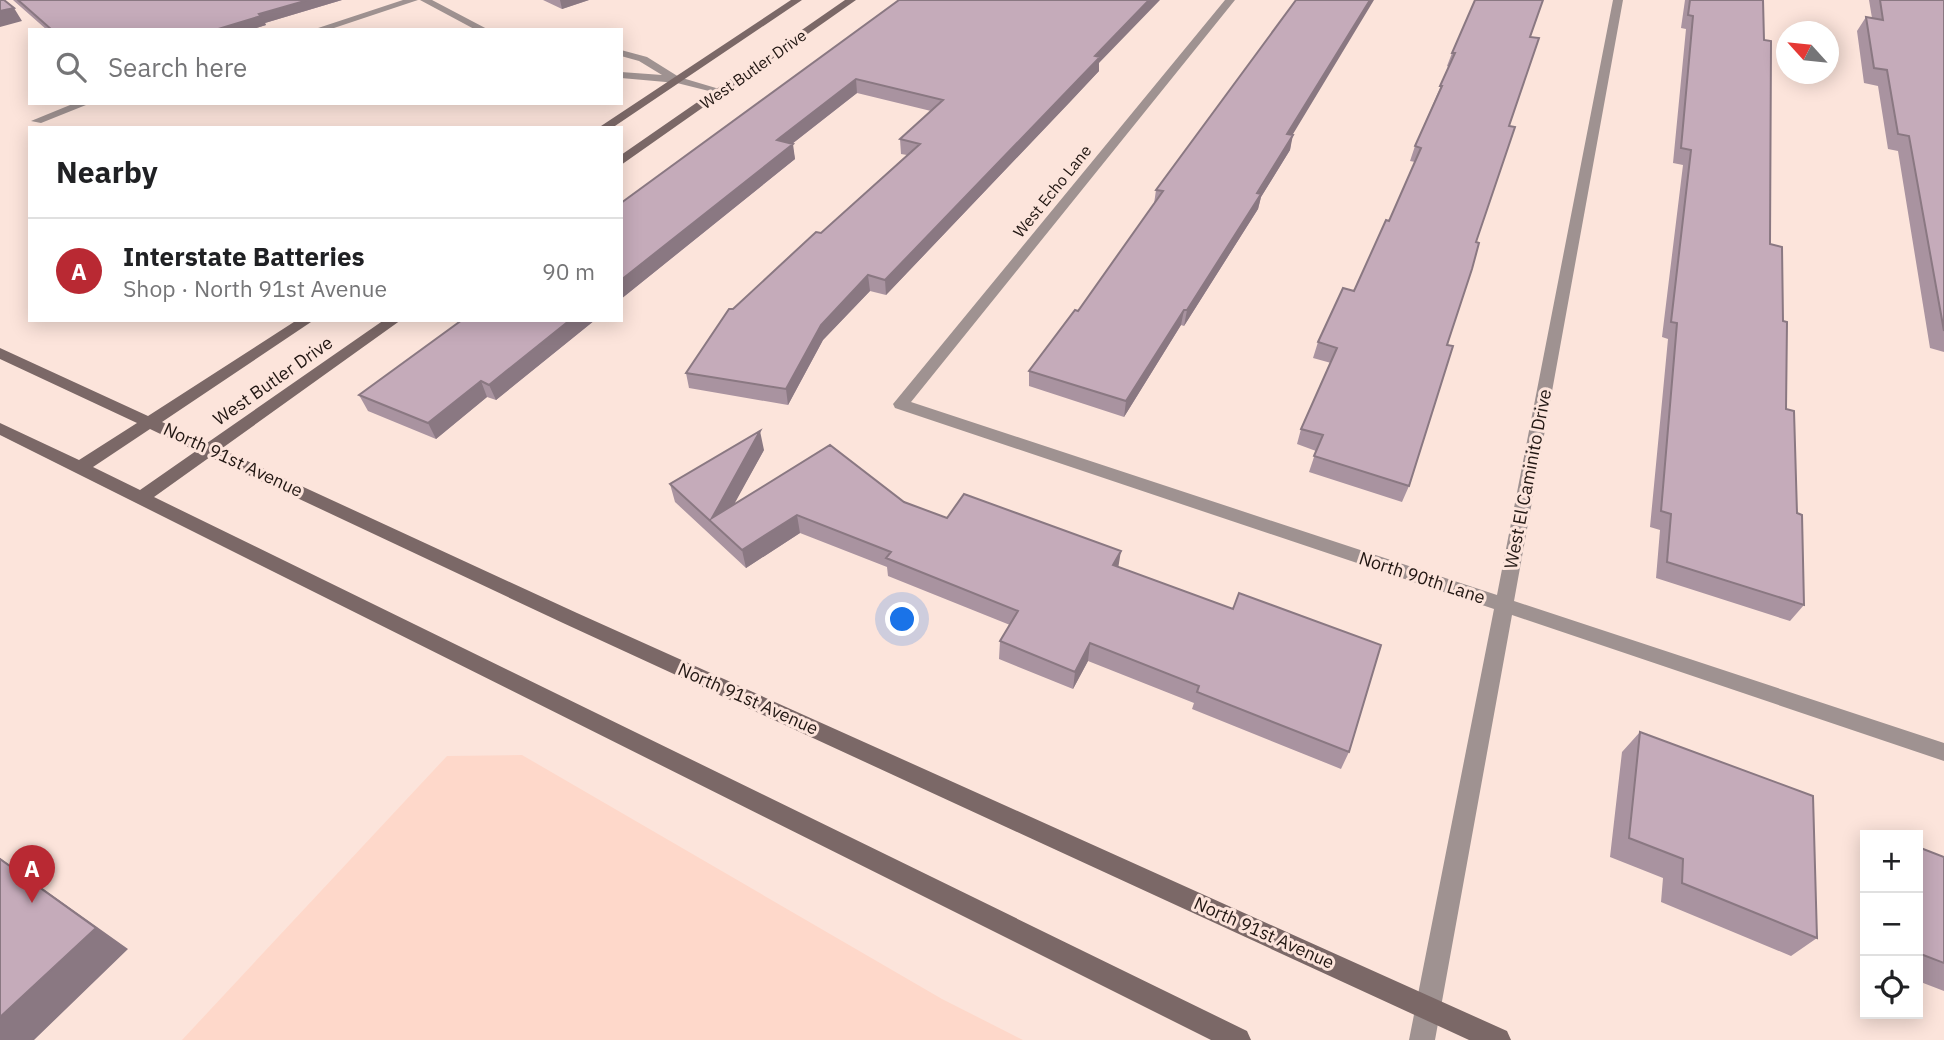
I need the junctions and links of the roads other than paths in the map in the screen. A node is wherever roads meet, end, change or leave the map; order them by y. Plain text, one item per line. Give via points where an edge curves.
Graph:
1 (413, 0) edge
2 (425, 0) edge
3 (797, 0) edge
4 (851, 0) edge
5 (1230, 0) edge
6 (1618, 0) edge
7 (323, 28) edge
8 (480, 28) edge
9 (623, 54) edge
10 (623, 75) edge
11 (677, 80) junction
12 (721, 91) junction
13 (81, 105) edge
14 (37, 121) dead end
15 (607, 126) edge
16 (623, 160) edge
17 (304, 322) edge
18 (391, 322) edge
19 (0, 353) edge
20 (901, 404) joint
21 (151, 422) junction
22 (0, 428) edge
23 (210, 449) junction
24 (79, 468) junction
25 (140, 498) junction
26 (1503, 605) junction
27 (1944, 752) edge
28 (1428, 1007) junction
29 (1238, 1040) edge
30 (1422, 1040) edge
31 (1498, 1040) edge

1 - 7 street
2 - 8 street
3 - 11 main road, West Butler Drive
4 - 12 main road, West Butler Drive
5 - 20 street, West Echo Lane
6 - 26 street, West El Caminito Drive
9 - 11 street via 643,59
10 - 11 street
11 - 12 street
11 - 15 main road, West Butler Drive
12 - 16 main road, West Butler Drive
13 - 14 street
17 - 21 main road, West Butler Drive
18 - 23 main road, West Butler Drive
19 - 21 main road, North 91st Avenue
20 - 26 street, North 90th Lane
21 - 23 main road, North 91st Avenue
21 - 24 main road, West Butler Drive
22 - 24 main road
23 - 25 main road, West Butler Drive
23 - 28 main road, North 91st Avenue via 569,618
24 - 25 main road
25 - 29 main road
26 - 27 street, North 90th Lane
26 - 28 street, West El Caminito Drive
28 - 30 street, West El Caminito Drive
28 - 31 main road, North 91st Avenue

